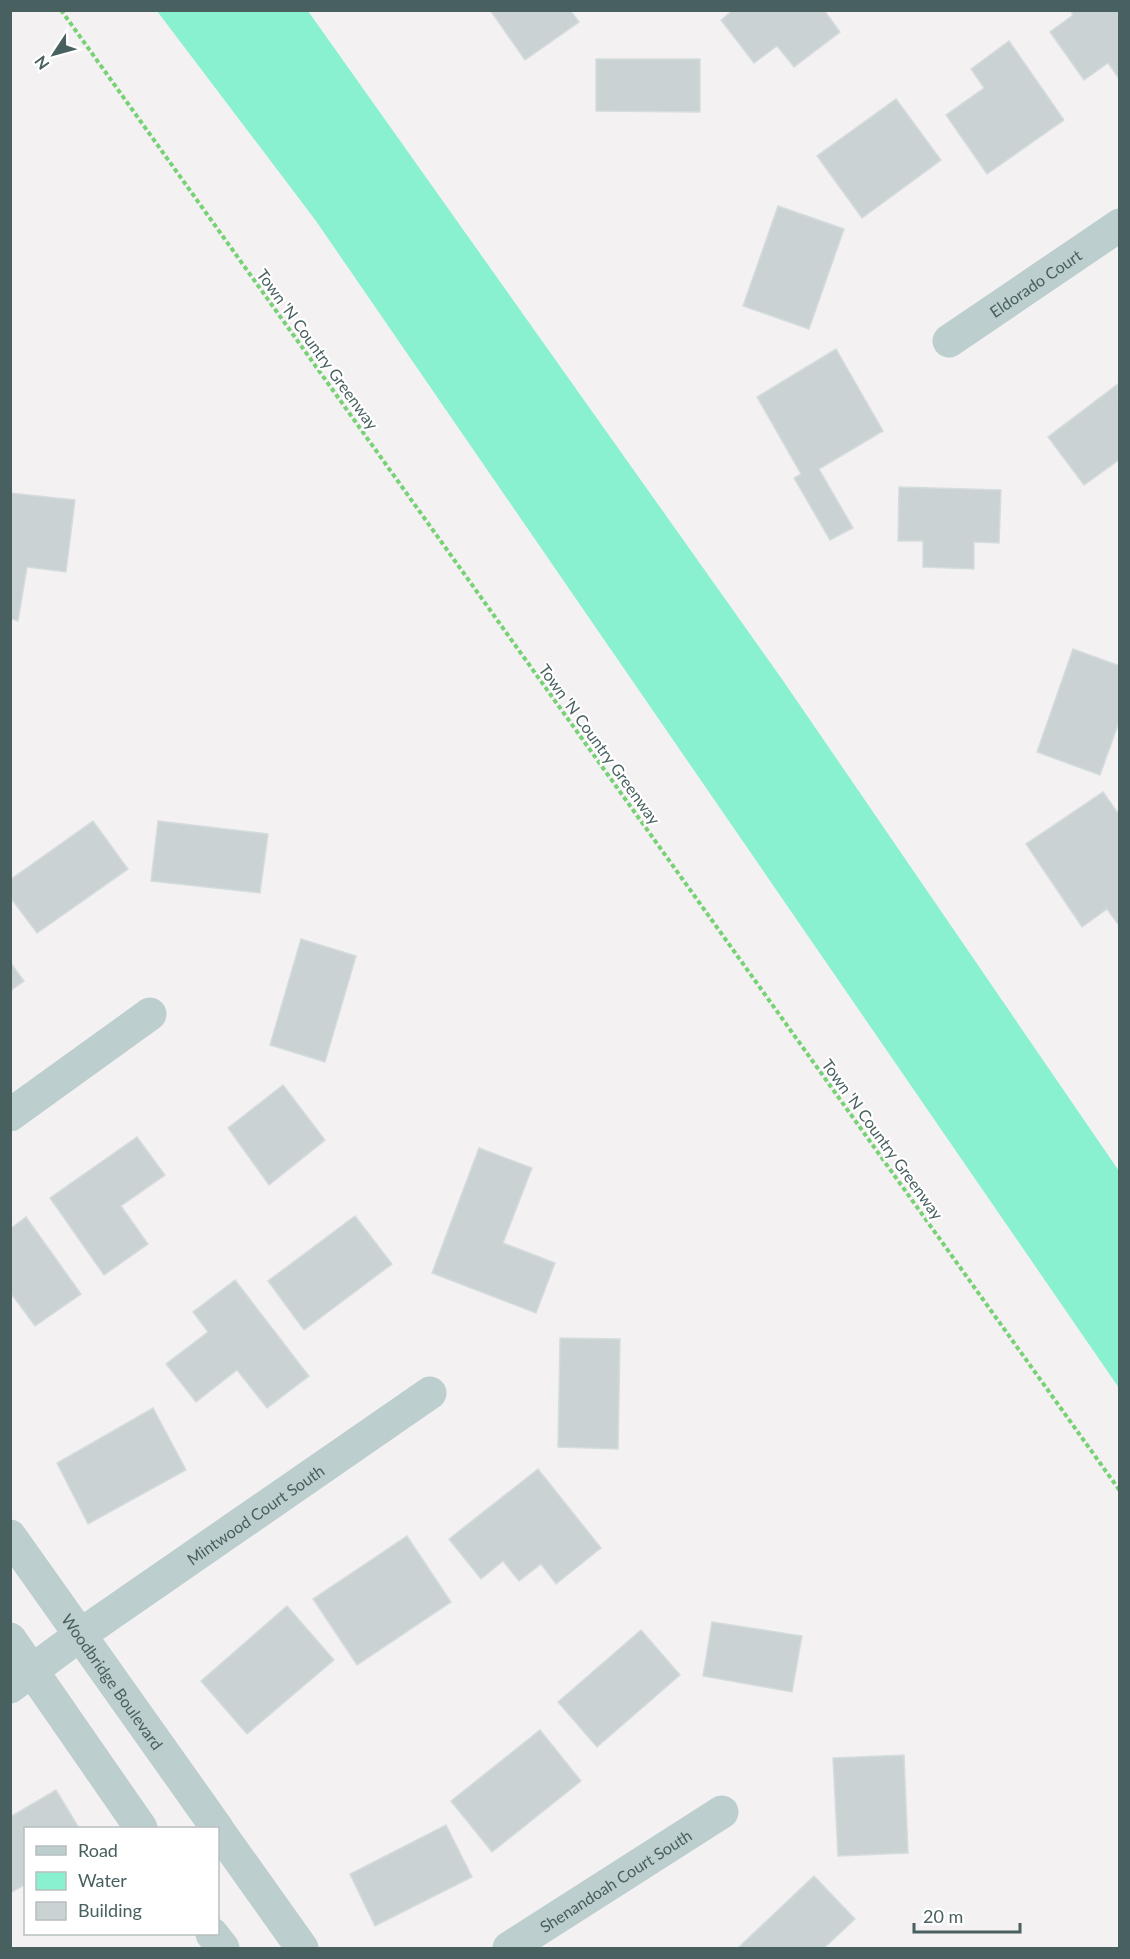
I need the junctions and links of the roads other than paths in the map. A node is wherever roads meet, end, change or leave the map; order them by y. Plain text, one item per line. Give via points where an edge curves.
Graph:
1 (1119, 225) edge
2 (949, 341) dead end
3 (150, 1014) dead end
4 (10, 1115) edge
5 (430, 1393) dead end
6 (10, 1536) edge
7 (80, 1635) junction
8 (10, 1640) edge
9 (22, 1679) edge
10 (722, 1812) dead end
11 (140, 1827) edge
12 (216, 1827) edge
13 (219, 1832) edge
14 (214, 1935) edge
15 (223, 1948) edge
16 (302, 1948) edge
17 (509, 1948) edge

1 - 2 street, Eldorado Court
3 - 4 street
5 - 7 street, Mintwood Court South
6 - 7 street, Woodbridge Boulevard
7 - 9 street, Mintwood Court South
7 - 12 street, Woodbridge Boulevard
8 - 9 street
9 - 11 street
10 - 17 street, Shenandoah Court South
13 - 16 street, Woodbridge Boulevard
14 - 15 street

